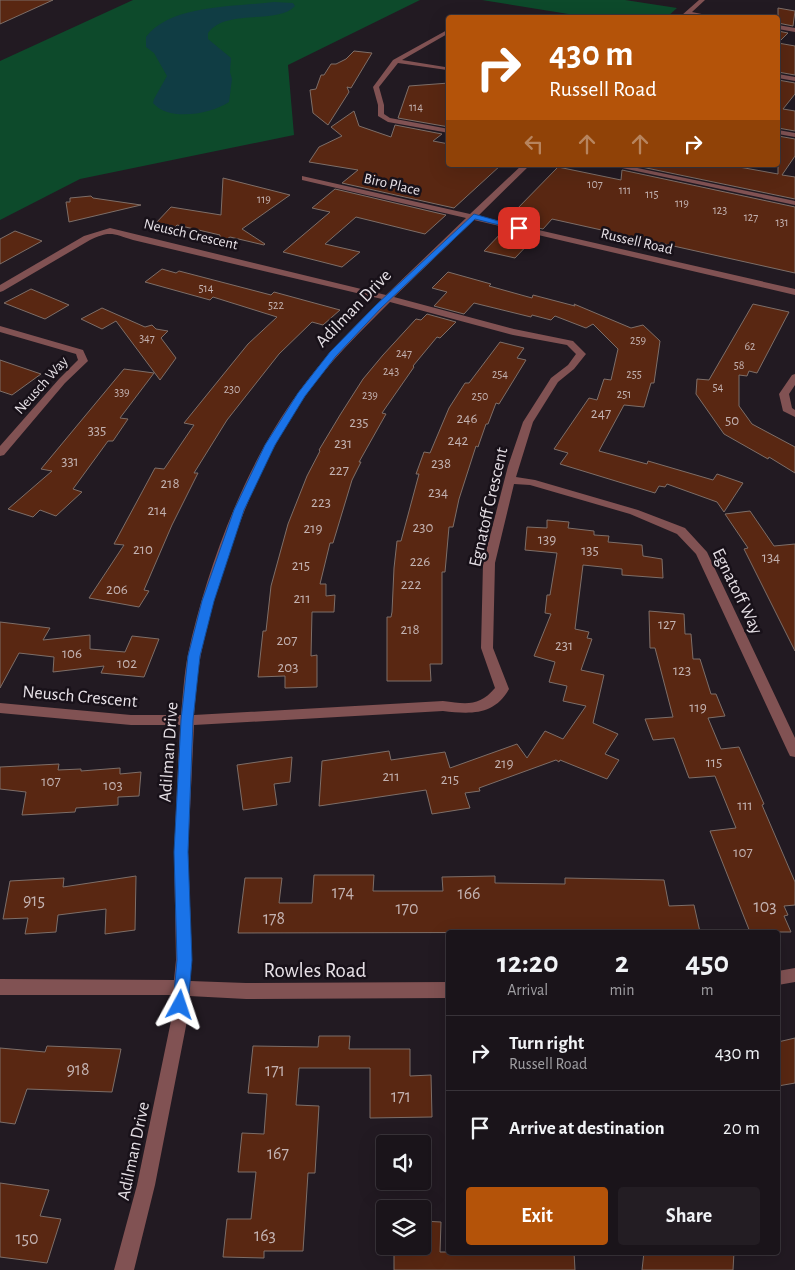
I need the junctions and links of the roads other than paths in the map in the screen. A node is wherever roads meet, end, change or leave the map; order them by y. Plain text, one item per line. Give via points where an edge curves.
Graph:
1 (702, 0) edge
2 (688, 13) junction
3 (686, 15) edge
4 (700, 15) edge
5 (780, 27) edge
6 (795, 30) edge
7 (446, 33) edge
8 (395, 61) junction
9 (445, 69) dead end
10 (780, 76) edge
11 (795, 79) edge
12 (446, 130) edge
13 (780, 132) edge
14 (795, 135) edge
15 (524, 167) edge
16 (622, 167) edge
17 (305, 178) dead end
18 (795, 203) edge
19 (474, 216) junction
20 (0, 289) edge
21 (795, 292) edge
22 (387, 299) junction
23 (0, 330) edge
24 (795, 377) edge
25 (795, 414) edge
26 (0, 453) edge
27 (510, 480) junction
28 (0, 708) edge
29 (187, 720) junction
30 (795, 752) edge
31 (795, 975) edge
32 (780, 978) edge
33 (0, 987) edge
34 (182, 988) junction
35 (446, 990) edge
36 (124, 1270) edge

1 - 2 street
2 - 3 street
2 - 4 street
5 - 6 street
7 - 8 street
8 - 9 street
8 - 12 street via 376,87 380,115 388,120
10 - 11 street
13 - 14 street
15 - 19 street, Adilman Drive
16 - 18 street
17 - 19 street, Biro Place
19 - 21 street, Russell Road
19 - 22 street, Adilman Drive
20 - 22 street, Neusch Crescent via 87,238 113,230 126,232 133,238
22 - 27 street, Egnatoff Crescent via 513,332 570,343 581,354 554,380 528,422
22 - 29 street, Adilman Drive via 333,354 301,395 253,478 226,544 208,601 194,656
23 - 26 street, Neusch Way via 80,352 83,361
24 - 25 street via 784,394 787,409
27 - 29 street, Egnatoff Crescent via 489,563 487,648 502,689 491,702 470,709 443,706
27 - 30 street, Egnatoff Way via 531,482 634,512 681,531 701,552
28 - 29 street, Neusch Crescent via 131,720
29 - 34 street, Adilman Drive via 181,852
31 - 32 street
33 - 34 street, Rowles Road
34 - 35 street, Rowles Road via 246,991
34 - 36 street, Adilman Drive via 179,1021 146,1185

